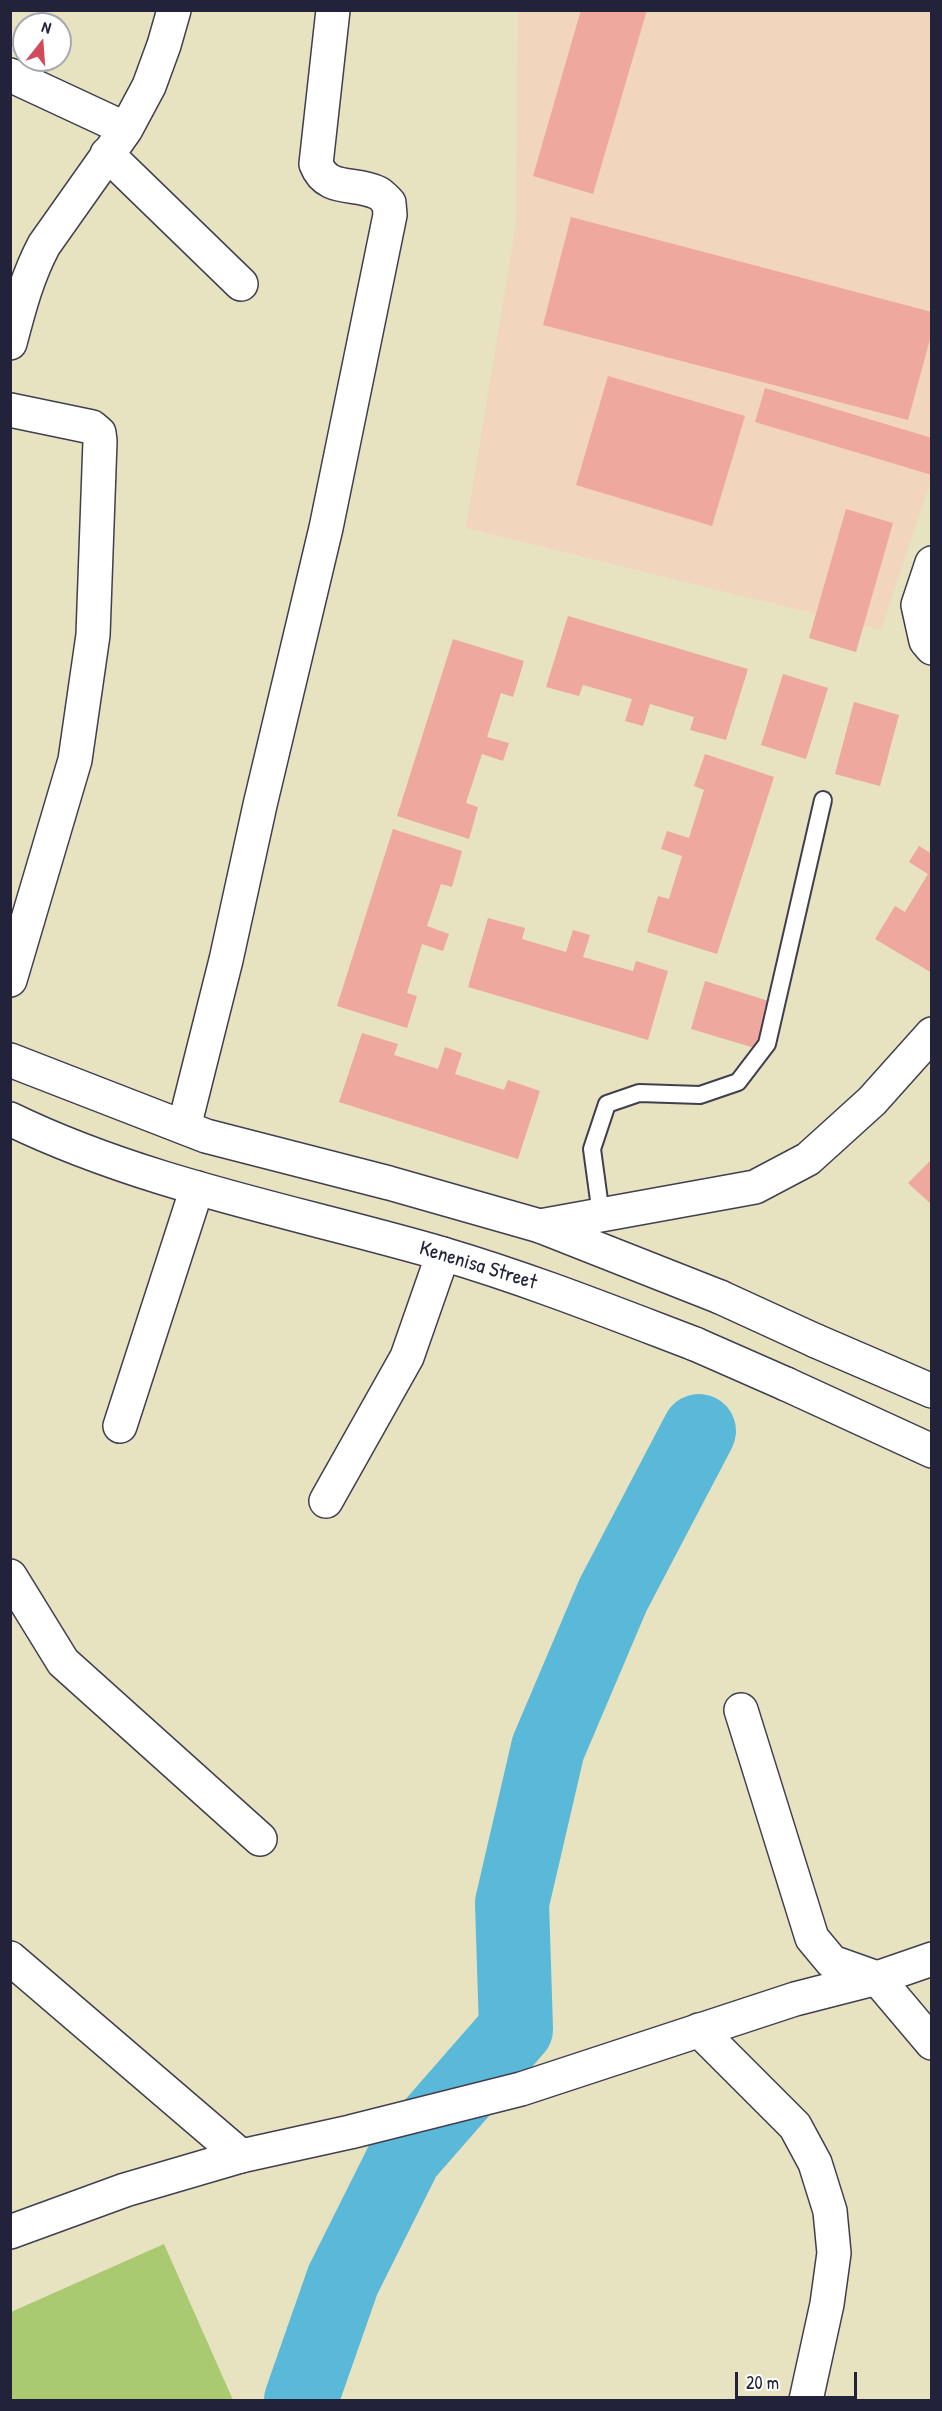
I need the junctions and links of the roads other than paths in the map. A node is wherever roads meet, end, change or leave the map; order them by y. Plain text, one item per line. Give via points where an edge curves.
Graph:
1 (174, 10) edge
2 (333, 10) edge
3 (10, 75) edge
4 (117, 142) junction
5 (241, 284) dead end
6 (10, 344) edge
7 (10, 410) edge
8 (932, 563) edge
9 (932, 648) edge
10 (823, 800) dead end
11 (10, 980) edge
12 (932, 1034) edge
13 (10, 1060) edge
14 (10, 1119) edge
15 (184, 1127) junction
16 (197, 1188) junction
17 (601, 1215) junction
18 (540, 1226) junction
19 (444, 1254) junction
20 (932, 1391) edge
21 (120, 1426) dead end
22 (932, 1451) edge
23 (326, 1501) dead end
24 (10, 1576) edge
25 (741, 1710) dead end
26 (260, 1839) dead end
27 (10, 1958) edge
28 (932, 1959) edge
29 (877, 1978) junction
30 (699, 2030) junction
31 (932, 2043) edge
32 (241, 2156) junction
33 (10, 2232) edge
34 (806, 2400) edge

1 - 4 street via 149,86
2 - 15 street via 316,164 320,175 328,181 378,193 389,203 390,215 326,528
3 - 4 street
4 - 5 street
4 - 6 street via 44,245 25,286
7 - 11 street via 92,427 99,433 100,441 93,635 75,760
8 - 9 street via 918,604 926,641
10 - 17 lane via 767,1044 738,1082 700,1095 639,1093 607,1104 592,1149
12 - 17 street via 872,1101 808,1159 755,1186
13 - 15 street
14 - 16 street, Kenenisa Street via 53,1140
15 - 18 street
16 - 19 street, Kenenisa Street
16 - 21 street
17 - 18 street
18 - 20 street via 720,1298
19 - 22 street, Kenenisa Street via 535,1283 695,1344
19 - 23 street via 407,1357
24 - 26 street via 63,1662
25 - 29 street via 812,1938 832,1962
27 - 32 street
28 - 29 street
29 - 30 street
29 - 31 street
30 - 32 street via 521,2089
30 - 34 street via 795,2126 815,2163 830,2211 834,2253
32 - 33 street via 125,2190

